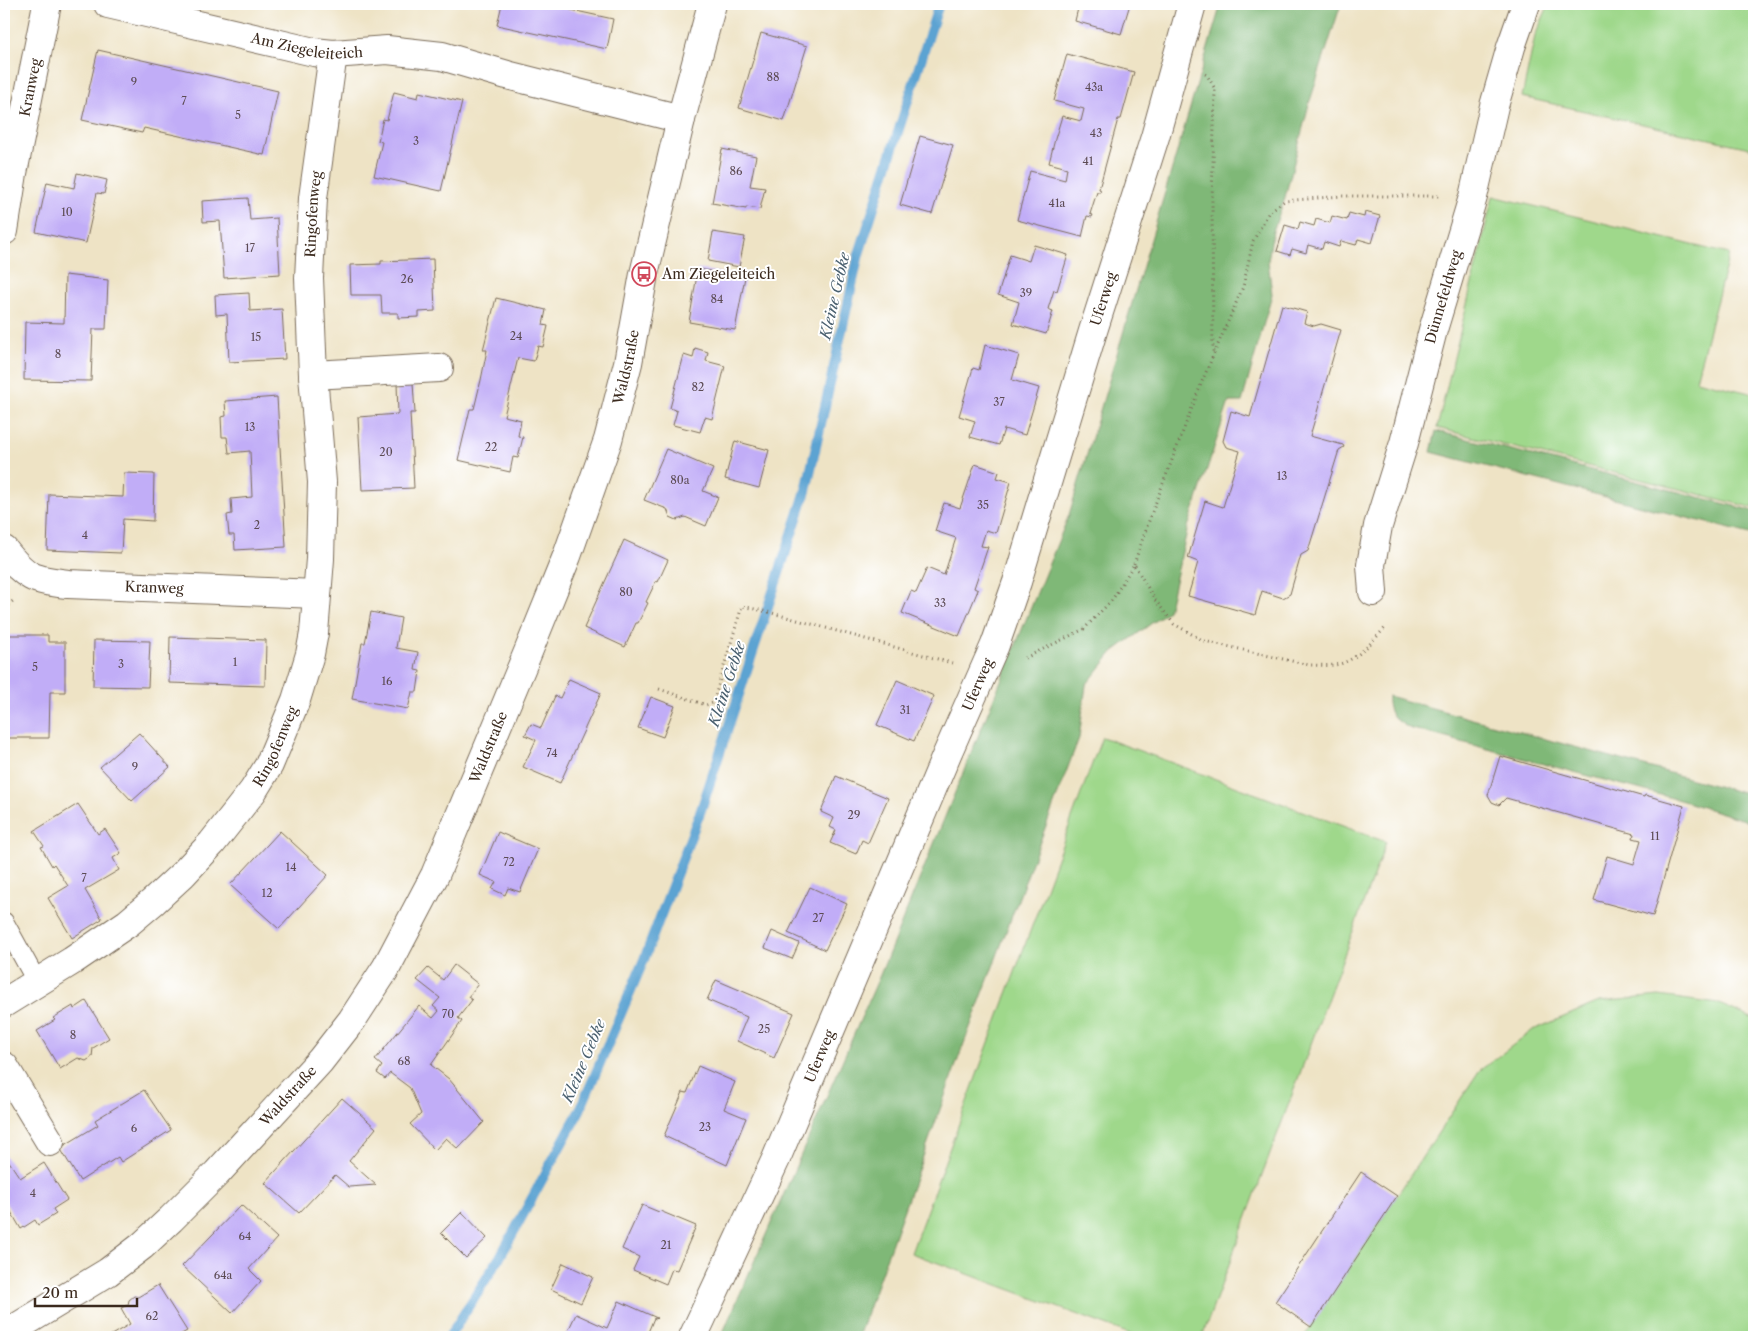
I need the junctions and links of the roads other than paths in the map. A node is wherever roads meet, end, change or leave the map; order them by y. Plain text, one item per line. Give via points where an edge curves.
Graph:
1 (47, 4) edge
2 (108, 4) edge
3 (712, 4) edge
4 (1192, 4) edge
5 (1526, 4) edge
6 (333, 54) junction
7 (681, 119) junction
8 (4, 231) edge
9 (439, 368) dead end
10 (313, 375) junction
11 (4, 550) edge
12 (1373, 592) dead end
13 (317, 594) junction
14 (4, 922) edge
15 (37, 982) junction
16 (4, 1002) edge
17 (4, 1066) edge
18 (50, 1142) dead end
19 (4, 1335) edge
20 (693, 1337) edge

1 - 8 street, Kranweg
2 - 6 street, Am Ziegeleiteich
3 - 7 street, Waldstraße
4 - 20 street, Uferweg via 1155,137 995,646 776,1159
5 - 12 street, Dünnefeldweg via 1494,106 1473,197 1378,526 1370,565
6 - 7 street, Am Ziegeleiteich via 387,50 442,56
6 - 10 street, Ringofenweg via 313,198 309,278
7 - 19 street, Waldstraße via 644,274 628,363 600,466 567,556 434,875 386,968 320,1061 217,1174 171,1219 108,1272
9 - 10 street
10 - 13 street, Ringofenweg via 322,482
11 - 13 street, Kranweg via 28,576 46,582
13 - 15 street, Ringofenweg via 310,654 296,700 268,765 243,805 212,843 154,902 128,923
14 - 15 lane
15 - 16 street, Ringofenweg
17 - 18 street

